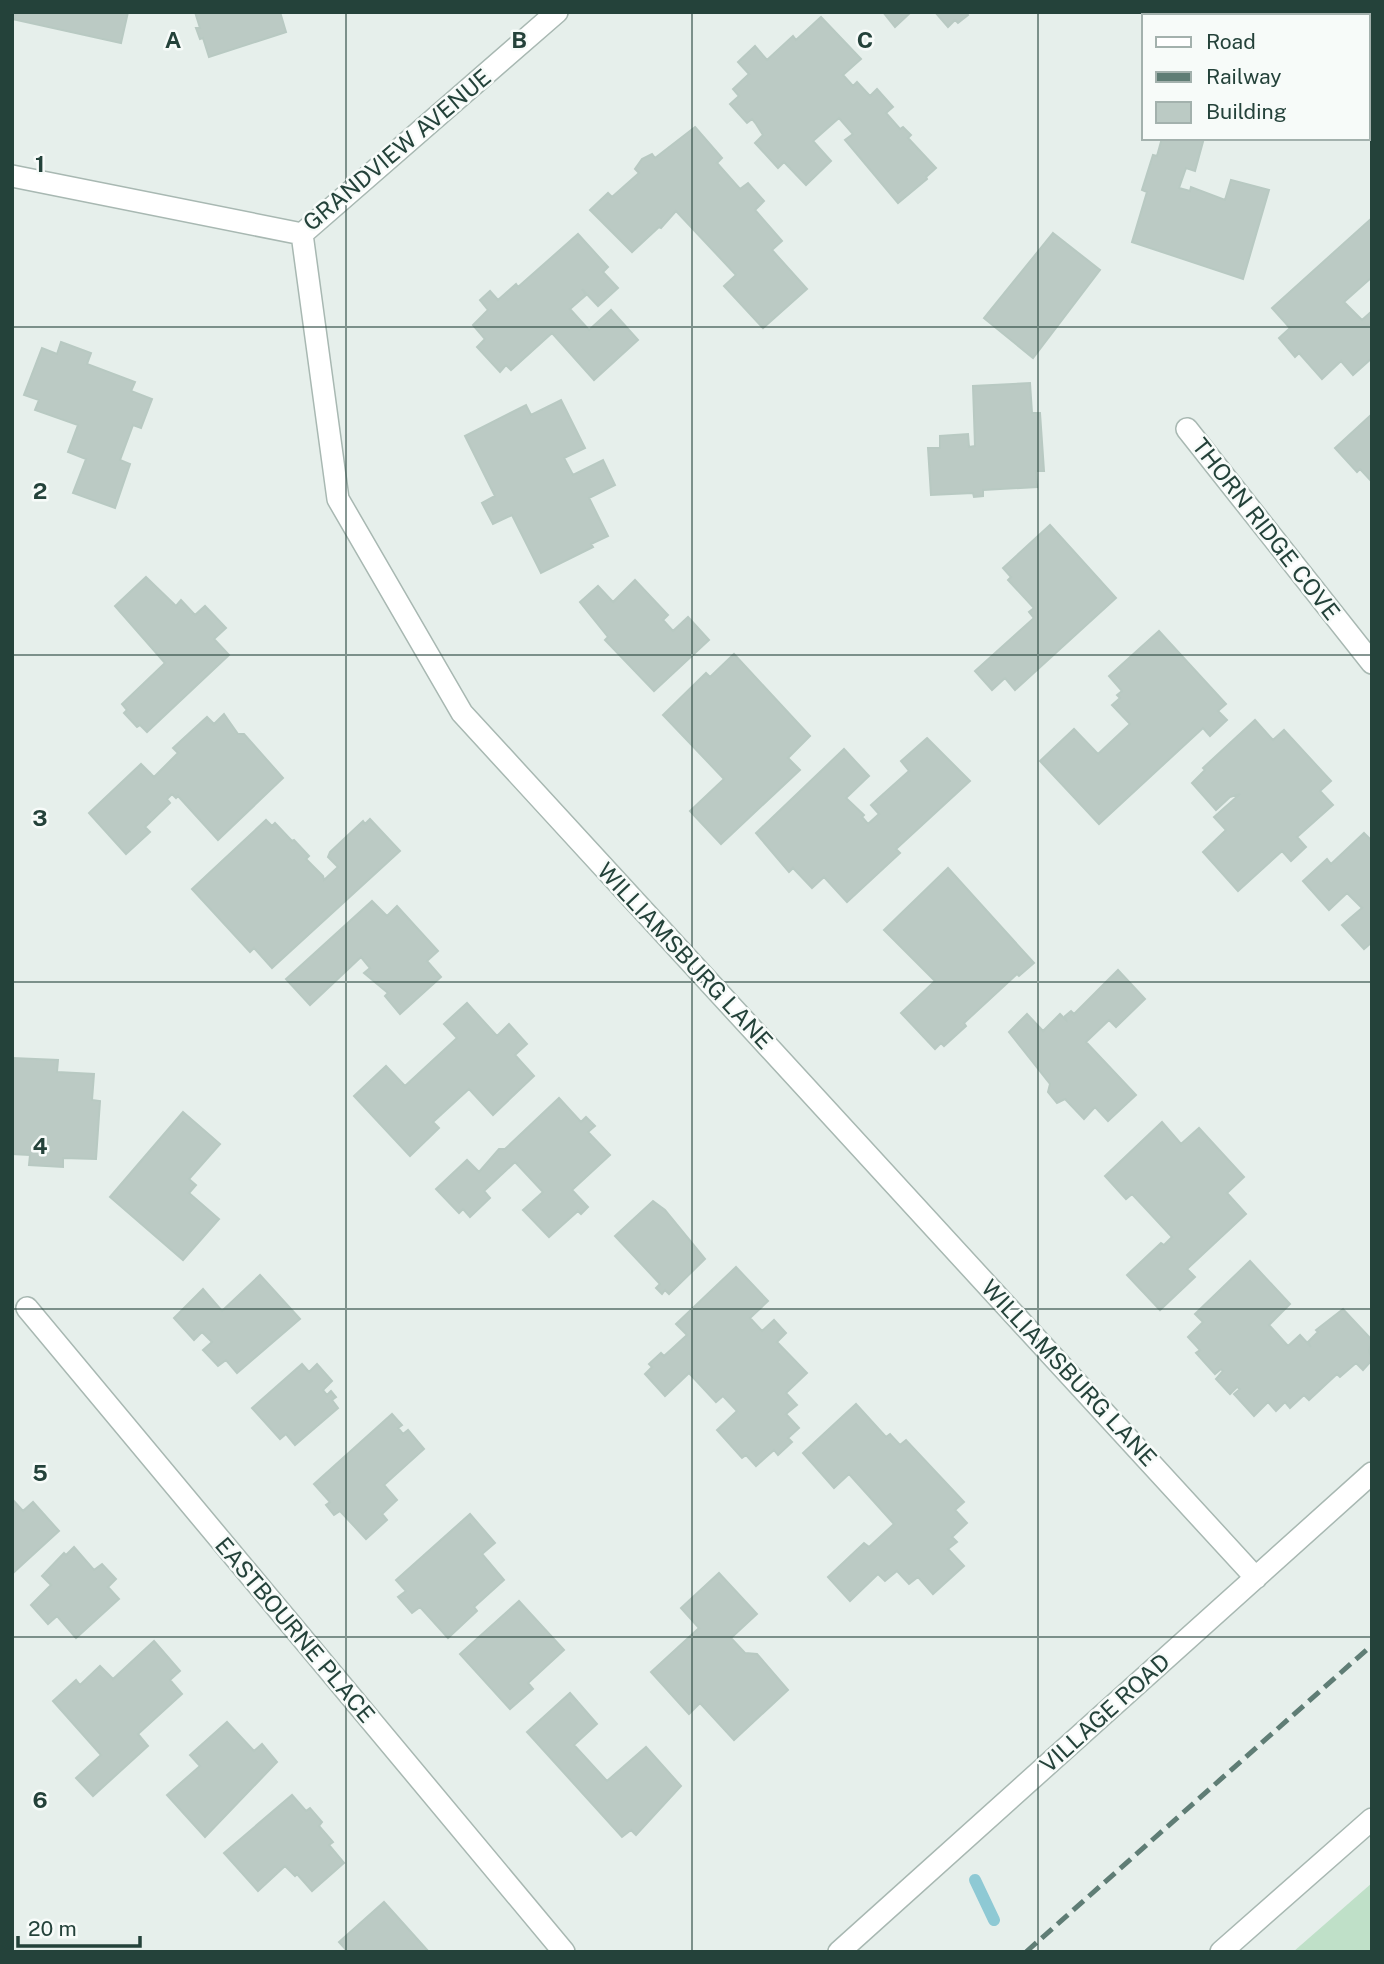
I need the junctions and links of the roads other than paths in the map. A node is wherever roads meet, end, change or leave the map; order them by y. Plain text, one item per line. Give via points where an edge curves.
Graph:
1 (557, 12) edge
2 (12, 176) edge
3 (302, 234) junction
4 (1187, 429) dead end
5 (1372, 663) edge
6 (27, 1308) dead end
7 (1372, 1473) edge
8 (1256, 1578) junction
9 (1372, 1818) edge
10 (564, 1952) edge
11 (839, 1952) edge
12 (1221, 1952) edge

1 - 3 street, GRANDVIEW AVENUE
2 - 3 street, GRANDVIEW AVENUE
3 - 8 street, WILLIAMSBURG LANE via 338,499 462,713
4 - 5 street, THORN RIDGE COVE
6 - 10 street, EASTBOURNE PLACE
7 - 8 street, VILLAGE ROAD
8 - 11 street, VILLAGE ROAD
9 - 12 street

